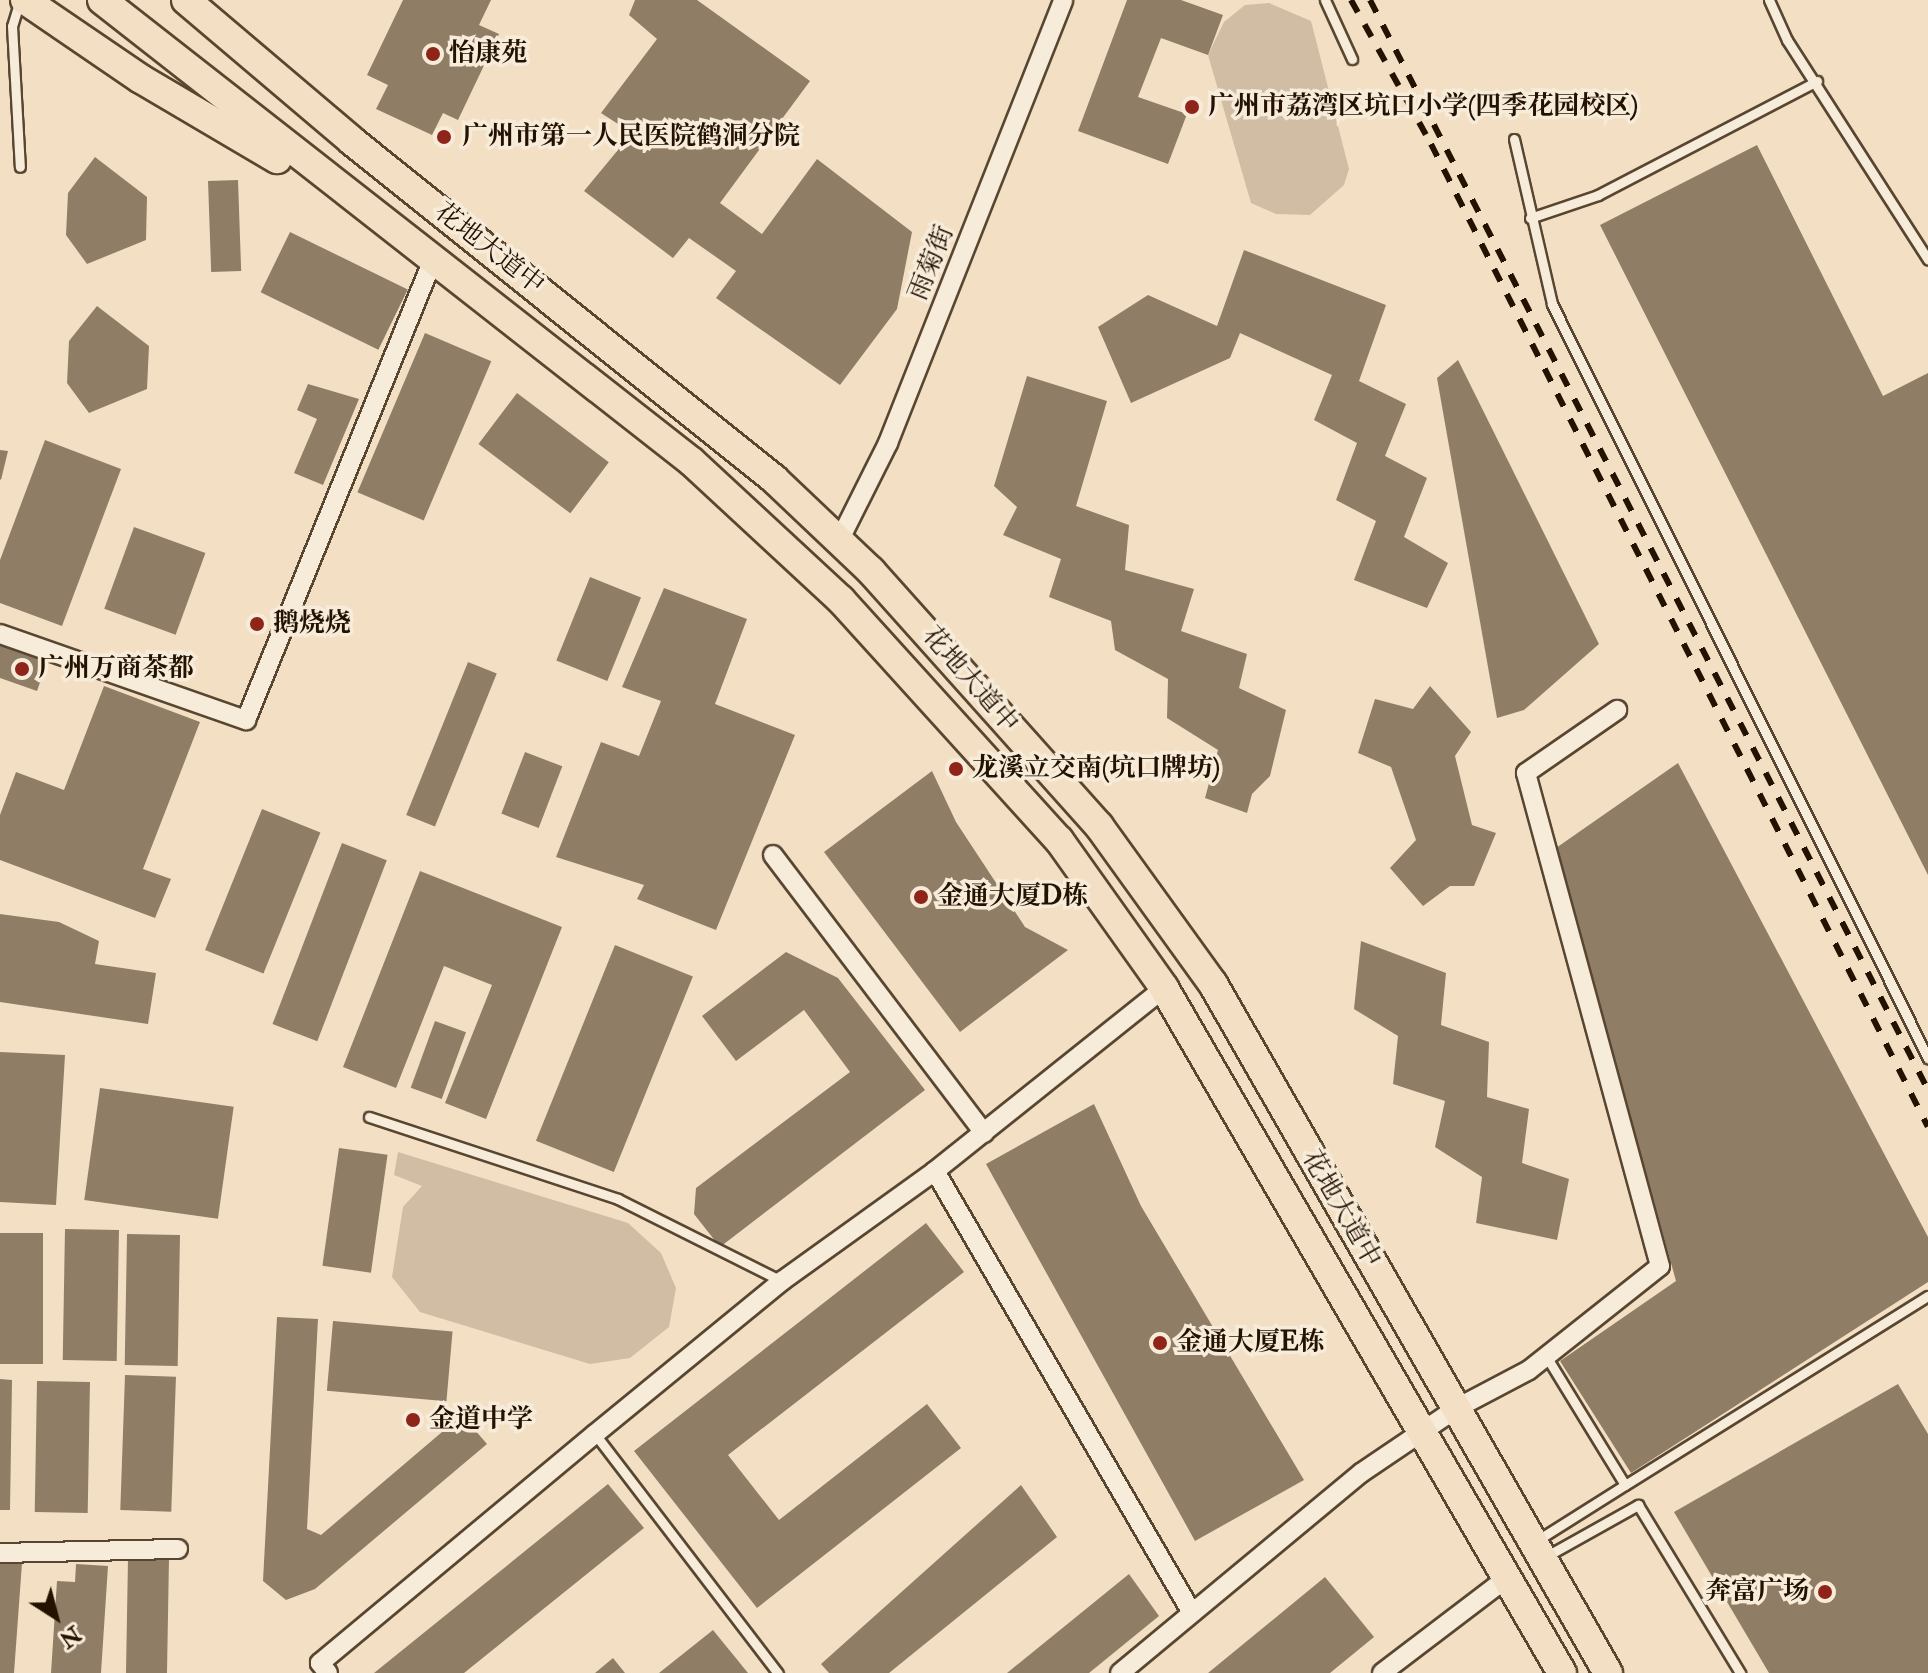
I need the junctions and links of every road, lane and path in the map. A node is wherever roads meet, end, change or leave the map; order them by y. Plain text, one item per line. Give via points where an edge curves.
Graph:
1 (22, 0) edge
2 (102, 0) edge
3 (186, 0) edge
4 (1063, 0) edge
5 (1325, 0) edge
6 (1769, 0) edge
7 (1352, 59) dead end
8 (1817, 81) junction
9 (1514, 139) dead end
10 (20, 167) dead end
11 (361, 208) junction
12 (1530, 218) junction
13 (1928, 260) edge
14 (432, 261) junction
15 (839, 541) junction
16 (0, 634) edge
17 (1617, 710) dead end
18 (773, 855) dead end
19 (1164, 988) junction
20 (1928, 1058) edge
21 (369, 1117) dead end
22 (984, 1133) junction
23 (935, 1171) junction
24 (782, 1281) junction
25 (1928, 1296) edge
26 (1546, 1356) junction
27 (1457, 1408) junction
28 (1421, 1429) junction
29 (595, 1434) junction
30 (1625, 1485) junction
31 (178, 1549) dead end
32 (1540, 1549) junction
33 (0, 1553) edge
34 (1508, 1577) junction
35 (1192, 1613) junction
36 (328, 1673) edge
37 (778, 1673) edge
38 (1120, 1673) edge
39 (1382, 1673) edge
40 (1562, 1673) edge
41 (1608, 1673) edge
42 (1740, 1673) edge

1 - 10 lane via 12,26
1 - 11 main road via 141,79
2 - 11 main road, 花地大道中
3 - 15 main road, 花地大道中 via 352,141 692,411
4 - 15 street, 雨菊街 via 888,443
5 - 7 lane
6 - 8 lane via 1787,40
8 - 12 lane via 1598,195
8 - 13 lane
9 - 12 lane
11 - 14 main road, 花地大道中
12 - 20 lane via 1544,286 1557,315
14 - 16 street via 246,720
14 - 19 main road, 花地大道中 via 692,462 841,600 1059,840
15 - 27 main road, 花地大道中 via 931,635 1069,792 1168,916 1213,984
17 - 26 street via 1526,773 1660,1266
18 - 22 street
19 - 22 street
19 - 28 main road, 花地大道中
21 - 24 lane via 618,1199
22 - 23 street
23 - 24 street
23 - 35 street
24 - 29 street
25 - 30 lane
26 - 27 street
26 - 30 lane
27 - 28 street
27 - 32 main road, 花地大道中
28 - 34 main road, 花地大道中
28 - 35 street
29 - 36 street via 320,1663
29 - 37 lane
30 - 32 lane
31 - 33 street
32 - 41 main road, 花地大道中
32 - 42 lane via 1638,1505
34 - 39 street
34 - 40 main road, 花地大道中
35 - 38 street

